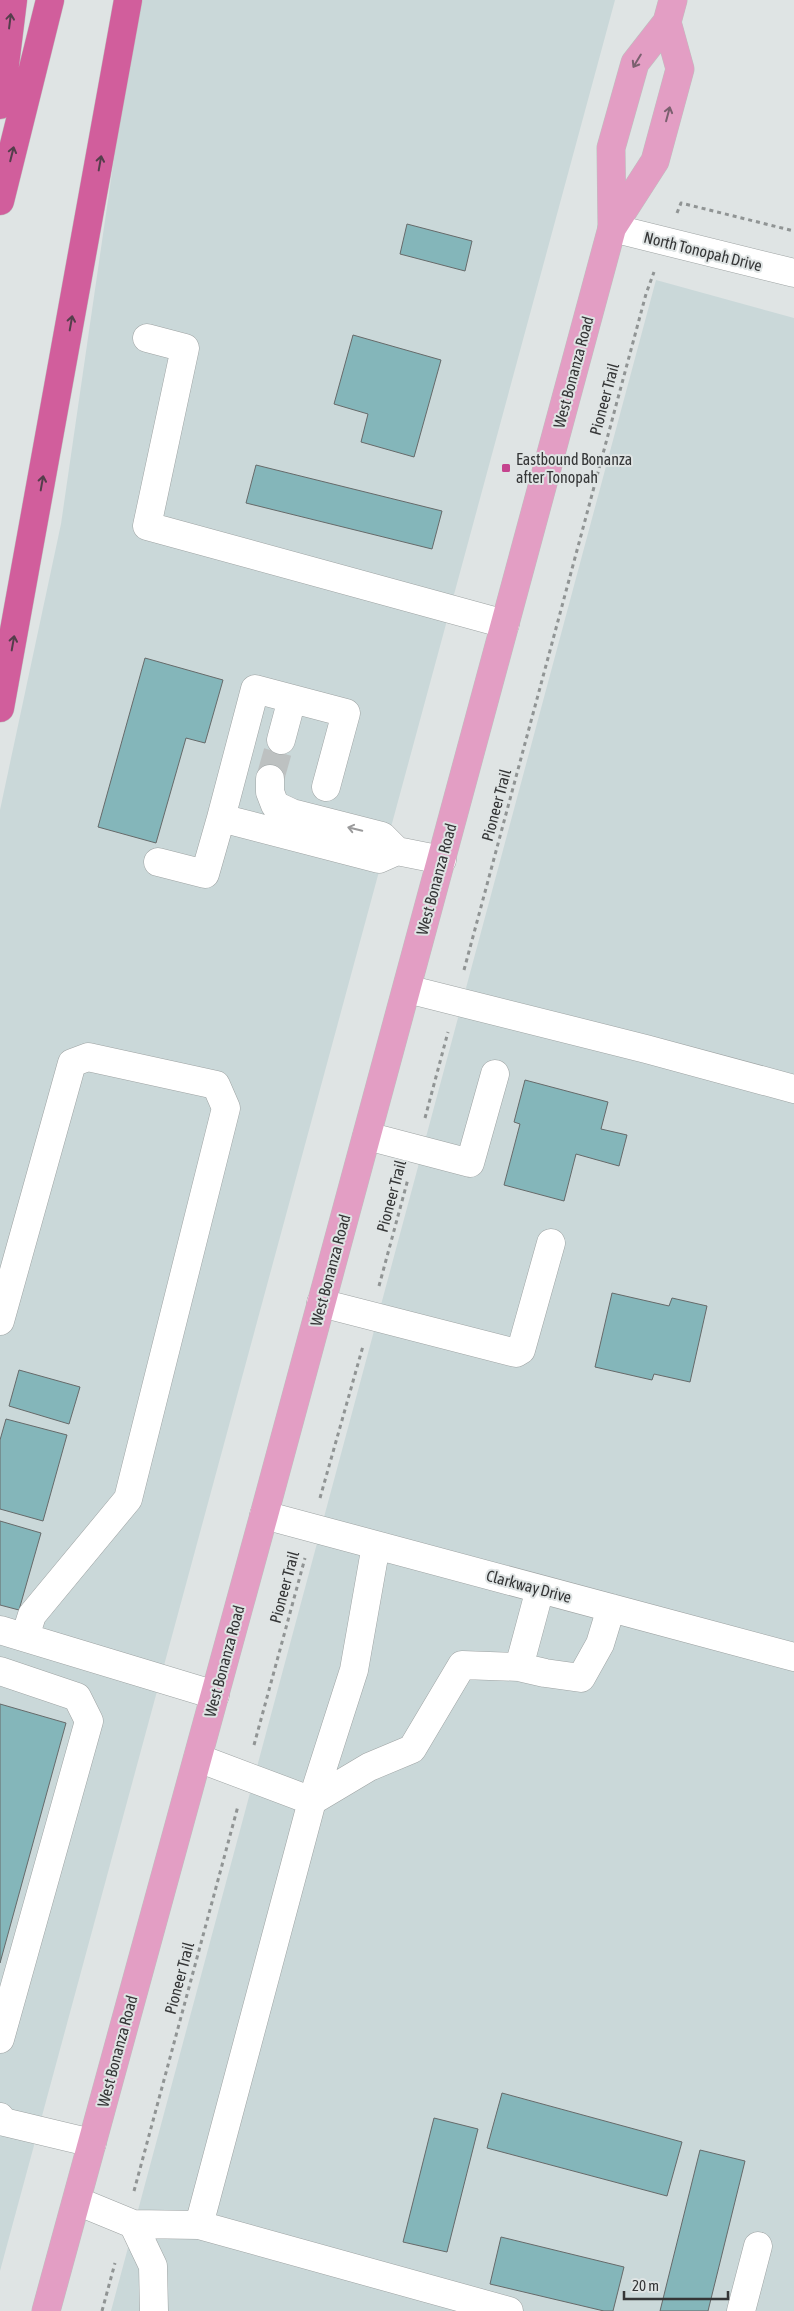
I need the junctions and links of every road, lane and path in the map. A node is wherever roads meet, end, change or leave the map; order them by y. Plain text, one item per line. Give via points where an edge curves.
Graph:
1 (13, 0) edge
2 (50, 0) edge
3 (128, 0) edge
4 (670, 11) edge
5 (0, 104) edge
6 (0, 201) edge
7 (612, 228) junction
8 (794, 231) edge
9 (665, 242) junction
10 (794, 273) edge
11 (146, 338) dead end
12 (505, 624) junction
13 (292, 699) junction
14 (0, 708) edge
15 (281, 740) tunnel mouth
16 (270, 779) tunnel mouth
17 (326, 787) dead end
18 (221, 818) junction
19 (397, 851) junction
20 (442, 860) junction
21 (158, 862) dead end
22 (407, 988) junction
23 (456, 1001) junction
24 (495, 1074) dead end
25 (794, 1089) edge
26 (367, 1136) junction
27 (416, 1150) junction
28 (551, 1243) dead end
29 (321, 1303) junction
30 (371, 1316) junction
31 (0, 1321) edge
32 (264, 1515) junction
33 (312, 1528) junction
34 (376, 1545) junction
35 (540, 1589) junction
36 (611, 1608) junction
37 (11, 1633) edge
38 (794, 1657) edge
39 (519, 1667) junction
40 (0, 1670) edge
41 (215, 1695) junction
42 (198, 1758) junction
43 (246, 1776) junction
44 (312, 1801) junction
45 (0, 2039) edge
46 (0, 2117) edge
47 (92, 2143) junction
48 (77, 2201) junction
49 (130, 2222) junction
50 (199, 2225) junction
51 (758, 2246) dead end
52 (46, 2311) edge
53 (102, 2311) edge
54 (154, 2311) edge
55 (509, 2311) edge
56 (741, 2311) edge

5 -> 1 highway
6 -> 2 highway
14 -> 3 highway
4 -> 7 main road, West Bonanza Road via 635,63 611,148
7 -> 4 main road, West Bonanza Road via 655,161 680,69
7 - 9 street, North Tonopah Drive
7 - 12 main road, West Bonanza Road
8 - 9 path, Pioneer Trail via 681,203
9 - 10 street, North Tonopah Drive
9 - 23 path, Pioneer Trail via 643,304
11 - 12 street via 185,348 147,526
12 - 20 main road, West Bonanza Road
13 - 15 street
13 - 17 street via 346,714
13 - 18 street via 255,690
19 -> 16 street via 382,836 307,818 275,805
18 - 19 street via 378,859
18 - 21 street via 205,874
19 - 20 street
20 - 22 main road, West Bonanza Road
22 - 23 street
22 - 26 main road, West Bonanza Road
23 - 25 street
23 - 27 path, Pioneer Trail
24 - 27 street via 470,1163
26 - 27 street
26 - 29 main road, West Bonanza Road
27 - 30 path, Pioneer Trail
28 - 30 street via 521,1350 516,1353
29 - 30 street
29 - 32 main road, West Bonanza Road
30 - 33 path, Pioneer Trail
31 - 37 street via 72,1063 88,1057 216,1085 226,1108 128,1499 32,1615
32 - 33 street, Clarkway Drive
32 - 41 main road, West Bonanza Road
33 - 34 street, Clarkway Drive
33 - 43 path, Pioneer Trail
34 - 35 street, Clarkway Drive
34 - 44 street via 354,1670
35 - 36 street, Clarkway Drive
35 - 39 street
36 - 38 street, Clarkway Drive
36 - 39 street via 600,1644 581,1678
37 - 40 street
37 - 41 street
39 - 44 street via 462,1666 412,1749 369,1767
40 - 45 street via 77,1697 89,1721
41 - 42 main road, West Bonanza Road
42 - 43 street
42 - 47 main road, West Bonanza Road
43 - 44 street
43 - 49 path, Pioneer Trail
44 - 50 street
46 - 47 street via 4,2122
47 - 48 main road, West Bonanza Road
48 - 49 street
48 - 52 main road, West Bonanza Road
49 - 50 street
49 - 53 path, Pioneer Trail
49 - 54 street via 153,2266
50 - 55 street
51 - 56 street

